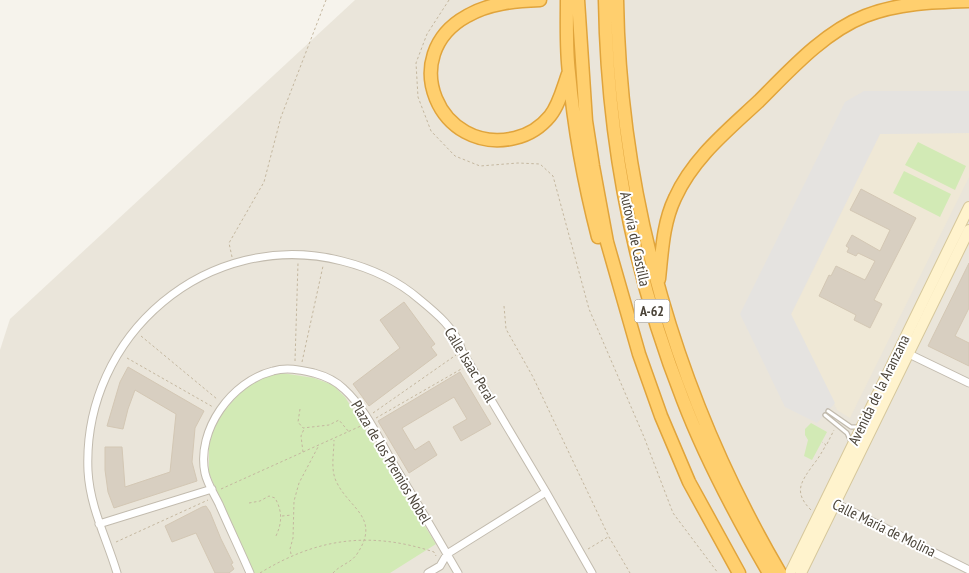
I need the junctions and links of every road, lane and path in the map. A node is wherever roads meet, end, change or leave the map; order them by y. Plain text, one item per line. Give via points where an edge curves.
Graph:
1 (326, 0) edge
2 (449, 0) edge
3 (540, 0) edge
4 (567, 0) edge
5 (578, 0) edge
6 (605, 0) edge
7 (617, 0) edge
8 (962, 0) edge
9 (969, 1) edge
10 (573, 26) junction
11 (611, 28) junction
12 (568, 72) junction
13 (969, 208) edge
14 (969, 230) edge
15 (299, 255) junction
16 (325, 257) junction
17 (233, 263) junction
18 (658, 281) junction
19 (504, 306) dead end
20 (134, 330) junction
21 (462, 351) junction
22 (118, 353) junction
23 (639, 354) junction
24 (909, 354) junction
25 (470, 364) junction
26 (298, 370) junction
27 (969, 383) edge
28 (222, 407) junction
29 (300, 409) dead end
30 (828, 411) dead end
31 (825, 415) dead end
32 (368, 420) junction
33 (838, 426) junction
34 (861, 427) junction
35 (304, 428) junction
36 (350, 432) junction
37 (334, 439) junction
38 (822, 442) dead end
39 (852, 444) junction
40 (826, 445) junction
41 (318, 446) junction
42 (304, 452) junction
43 (546, 492) junction
44 (214, 493) junction
45 (831, 501) junction
46 (249, 503) dead end
47 (293, 515) junction
48 (282, 516) junction
49 (817, 516) junction
50 (99, 524) junction
51 (609, 536) junction
52 (275, 538) dead end
53 (364, 540) junction
54 (811, 540) junction
55 (108, 546) junction
56 (446, 554) junction
57 (580, 554) junction
58 (291, 556) junction
59 (439, 569) edge
60 (969, 570) edge
61 (117, 573) edge
62 (250, 573) edge
63 (260, 573) edge
64 (333, 573) edge
65 (428, 573) edge
66 (458, 573) edge
67 (592, 573) edge
68 (630, 573) edge
69 (718, 573) edge
70 (739, 573) edge
71 (769, 573) edge
72 (780, 573) edge
73 (790, 573) edge
74 (801, 573) edge

1 - 17 path via 281,117 264,182 229,243
2 - 69 path via 427,34 416,62 418,97 432,131 455,156 480,166 518,162 540,164 552,176 589,309 673,513
3 - 12 highway via 490,6 452,26 435,48 430,68 433,94 448,119 467,133 488,140 505,140 530,132 550,116
4 - 10 highway
5 - 10 highway, Autovía de Castilla / A-62
6 - 11 highway, Autovía de Castilla / A-62
7 - 11 highway
8 - 9 highway
9 - 18 highway via 918,3 873,13 850,22 801,60 706,152 691,171 675,196 668,216
10 - 12 highway
10 - 23 highway, Autovía de Castilla / A-62 via 607,242
11 - 18 highway via 636,194
11 - 71 highway, Autovía de Castilla / A-62 via 611,104 619,162 650,306 683,401 705,452
12 - 23 highway via 588,197 606,268
13 - 34 street, Avenida de la Aranzana
14 - 24 street, Avenida de la Aranzana
15 - 16 street, Calle Isaac Peral
15 - 17 street, Calle Isaac Peral
15 - 26 path
16 - 21 street, Calle Isaac Peral via 363,267 398,284 444,322 460,343
16 - 26 path
17 - 20 street, Calle Isaac Peral via 210,271 186,285 164,300
18 - 72 highway via 672,333 702,417 729,478
19 - 51 path via 506,329 533,377
20 - 22 street, Calle Isaac Peral
20 - 28 path
21 - 25 street, Calle Isaac Peral
21 - 32 path
22 - 28 path
22 - 50 street, Calle Isaac Peral via 103,384 89,441 91,496
23 - 70 highway, Autovía de Castilla / A-62 via 689,482
24 - 27 street
24 - 45 street, Avenida de la Aranzana
25 - 32 path
25 - 43 street, Calle Isaac Peral
26 - 28 street, Plaza de los Premios Nobel via 260,375
26 - 32 street, Plaza de los Premios Nobel via 339,385
28 - 44 street, Plaza de los Premios Nobel via 213,420 204,453 205,473
29 - 35 path via 298,422
30 - 34 lane via 851,427
31 - 33 lane
32 - 36 path
32 - 56 street, Plaza de los Premios Nobel
33 - 39 lane via 847,433
33 - 40 path
34 - 39 street, Avenida de la Aranzana
35 - 36 path via 329,425 339,420
35 - 42 path via 301,436
36 - 37 path
37 - 41 path
37 - 53 path via 334,476 361,513 366,532
38 - 40 path
39 - 45 street, Avenida de la Aranzana
40 - 49 path via 801,483 803,501
41 - 42 path
41 - 47 path via 299,483
42 - 44 path
43 - 56 street
43 - 57 street, Calle Isaac Peral
44 - 50 street
44 - 55 path
44 - 62 street, Plaza de los Premios Nobel
45 - 49 street, Avenida de la Aranzana
45 - 54 street, Avenida de la Aranzana
45 - 60 street, Calle María de Molina
46 - 48 path via 272,496 278,502
47 - 48 path
47 - 58 path
48 - 52 path
49 - 54 street, Avenida de la Aranzana
50 - 55 street, Calle Isaac Peral
51 - 57 path
51 - 68 path
53 - 58 path via 320,546
53 - 59 path via 397,541 434,552
53 - 64 path via 354,559
54 - 73 street, Avenida de la Aranzana
54 - 74 street, Avenida de la Aranzana
55 - 61 street, Calle Isaac Peral
56 - 59 street
56 - 66 street, Plaza de los Premios Nobel
57 - 67 street, Calle Isaac Peral
58 - 63 path
59 - 65 street

